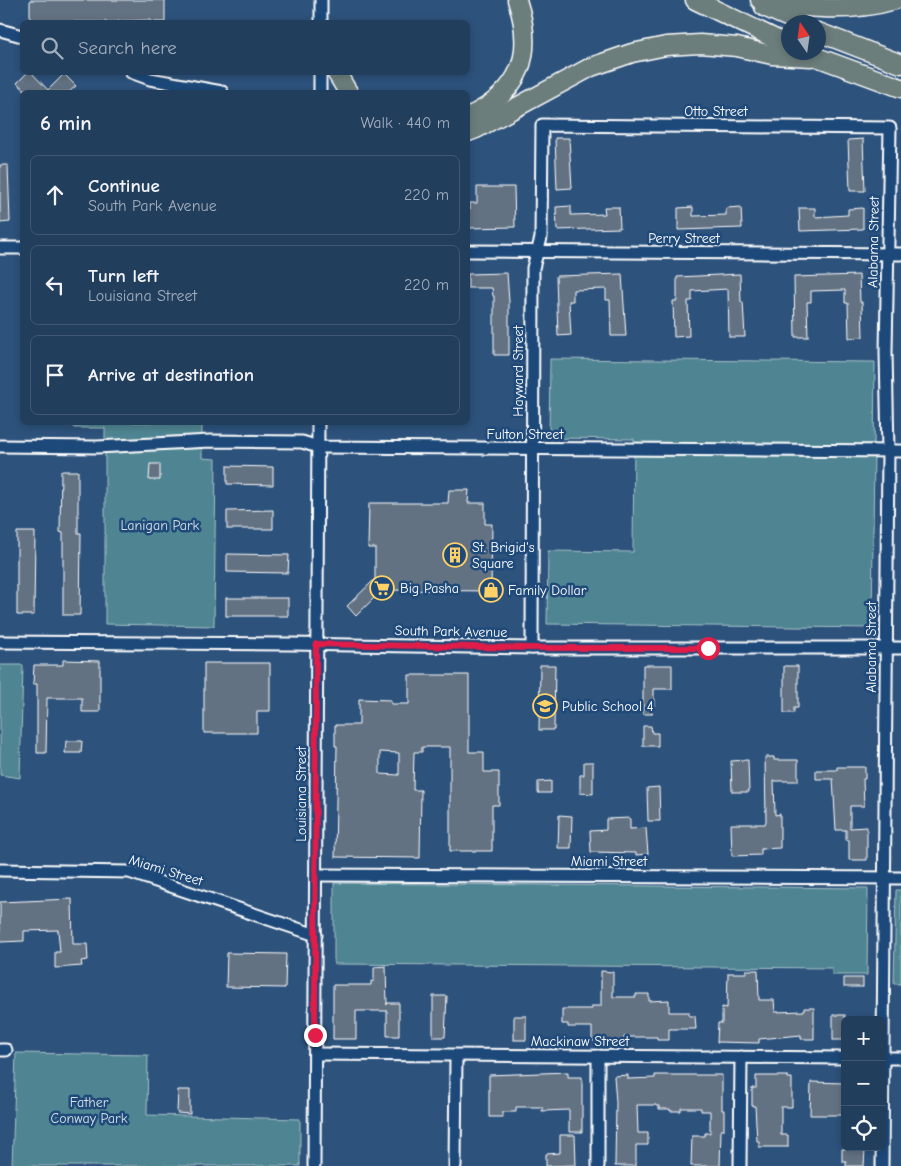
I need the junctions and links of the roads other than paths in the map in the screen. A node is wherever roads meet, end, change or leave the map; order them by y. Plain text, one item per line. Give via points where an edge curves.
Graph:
1 (321, 0) edge
2 (517, 0) edge
3 (695, 0) edge
4 (750, 0) edge
5 (760, 0) edge
6 (894, 0) edge
7 (783, 15) edge
8 (321, 20) edge
9 (0, 30) edge
10 (20, 35) edge
11 (826, 35) edge
12 (781, 42) edge
13 (781, 55) edge
14 (821, 60) edge
15 (901, 64) edge
16 (140, 75) edge
17 (320, 75) edge
18 (338, 75) edge
19 (901, 88) edge
20 (211, 90) edge
21 (320, 90) edge
22 (347, 90) edge
23 (470, 116) edge
24 (542, 125) joint
25 (890, 128) joint
26 (470, 131) edge
27 (0, 248) edge
28 (20, 248) edge
29 (470, 251) edge
30 (537, 252) junction
31 (888, 254) junction
32 (901, 254) edge
33 (318, 425) edge
34 (0, 446) edge
35 (318, 447) junction
36 (533, 449) junction
37 (888, 451) junction
38 (901, 452) edge
39 (0, 642) edge
40 (316, 644) junction
41 (532, 648) junction
42 (886, 648) junction
43 (901, 648) edge
44 (0, 870) edge
45 (317, 875) junction
46 (884, 877) junction
47 (901, 878) edge
48 (316, 935) junction
49 (883, 1016) edge
50 (315, 1054) junction
51 (456, 1056) junction
52 (598, 1056) junction
53 (741, 1057) junction
54 (841, 1058) edge
55 (886, 1058) edge
56 (901, 1058) edge
57 (883, 1061) edge
58 (314, 1166) edge
59 (456, 1166) edge
60 (598, 1166) edge
61 (740, 1166) edge
62 (882, 1166) edge

1 - 8 street
2 - 23 highway via 525,36 524,56 518,74 498,99
3 - 12 highway
4 - 7 highway
5 - 6 highway via 843,9
9 - 10 street
11 - 15 highway
13 - 26 highway via 700,44 632,53 590,67
14 - 19 highway
16 - 20 street
17 - 21 street
18 - 22 highway
24 - 25 street, Otto Street
24 - 30 street, Hayward Street via 541,238
25 - 31 street, Alabama Street
27 - 28 street
29 - 30 street, Perry Street
30 - 31 street, Perry Street
30 - 36 street, Hayward Street via 533,268
31 - 32 street, Perry Street
31 - 37 street, Alabama Street
33 - 35 street, Louisiana Street
34 - 35 street, Fulton Street via 97,447 210,441 302,442
35 - 36 street, Fulton Street
35 - 40 street, Louisiana Street
36 - 37 street, Fulton Street
36 - 41 street, Hayward Street
37 - 38 street, Fulton Street
37 - 42 street, Alabama Street
39 - 40 street, South Park Avenue
40 - 41 street, South Park Avenue
40 - 45 street, Louisiana Street
41 - 42 street, South Park Avenue
42 - 43 street, South Park Avenue
42 - 46 street, Alabama Street
44 - 48 street, Miami Street via 129,872
45 - 46 street, Miami Street
45 - 48 street, Louisiana Street
46 - 47 street, Miami Street
46 - 49 street, Alabama Street
48 - 50 street, Louisiana Street
50 - 51 street, Mackinaw Street
50 - 58 street, Louisiana Street
51 - 52 street, Mackinaw Street
51 - 59 street
52 - 53 street, Mackinaw Street
52 - 60 street
53 - 54 street, Mackinaw Street
53 - 61 street
55 - 56 street
57 - 62 street, Alabama Street

